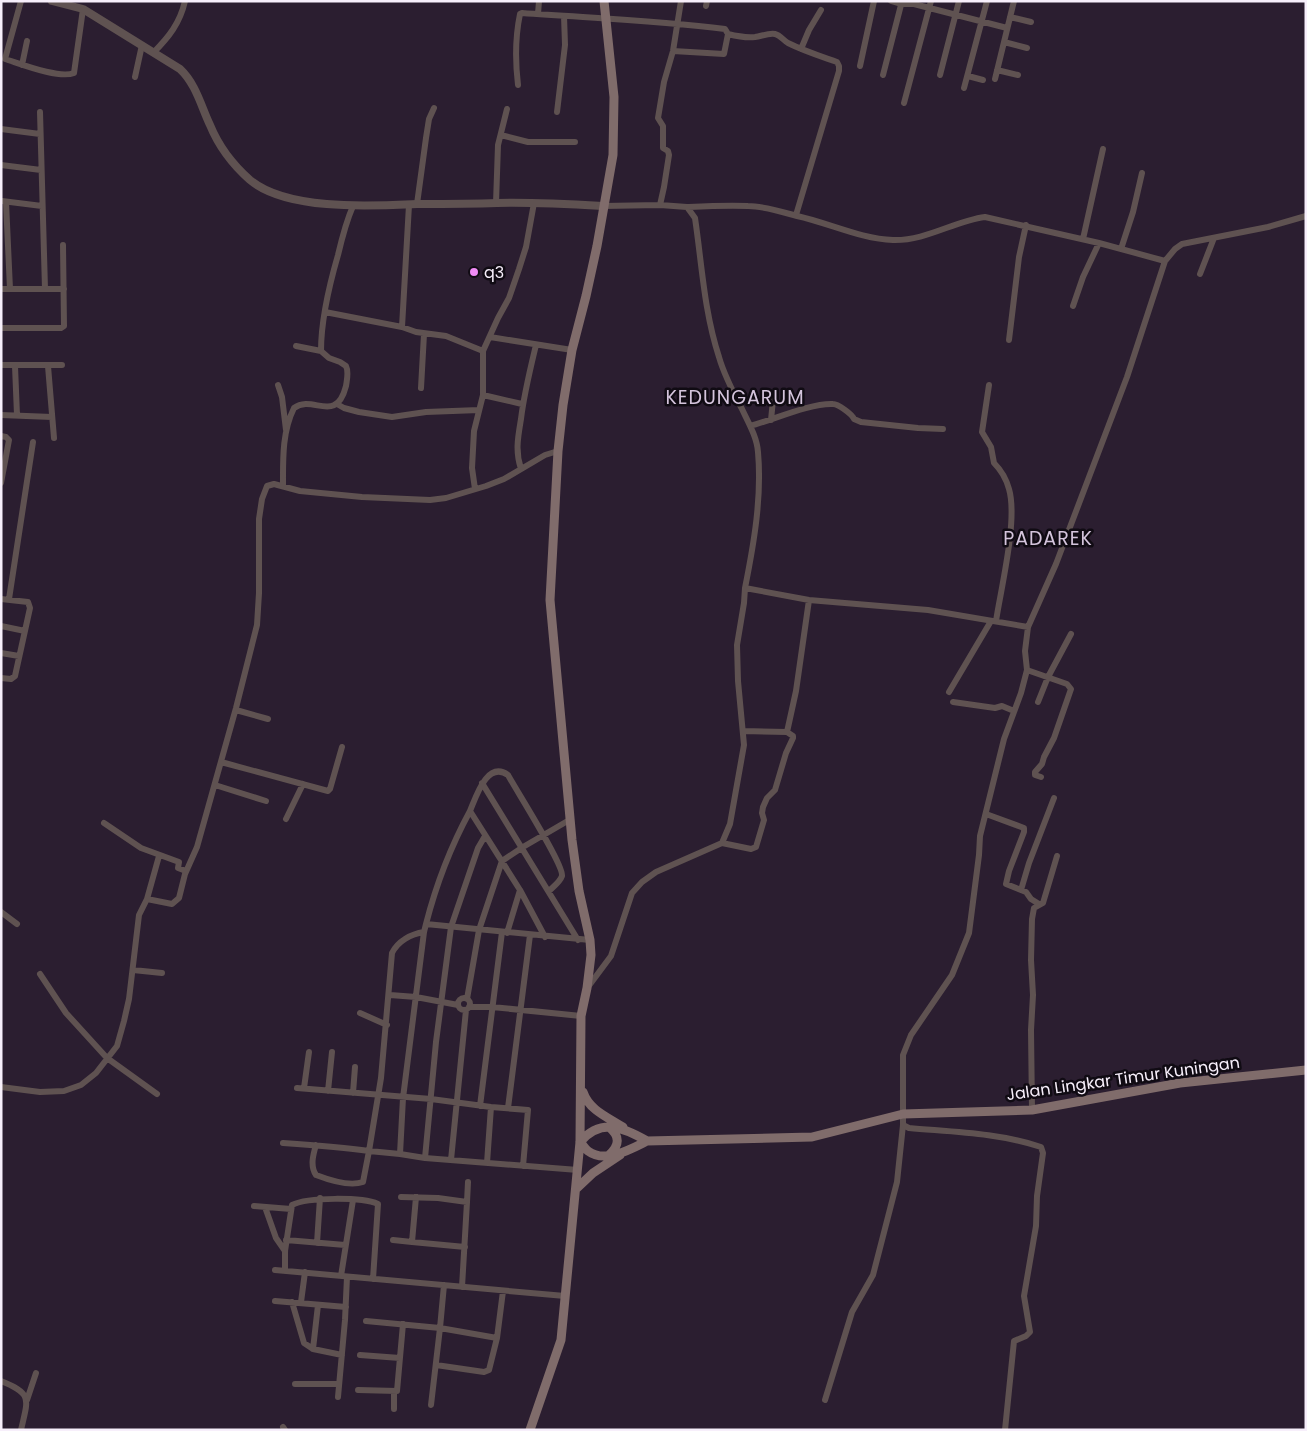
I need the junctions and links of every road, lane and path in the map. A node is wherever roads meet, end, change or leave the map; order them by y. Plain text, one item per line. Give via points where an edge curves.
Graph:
1 (21, 1) edge
2 (52, 1) edge
3 (185, 1) edge
4 (539, 1) edge
5 (604, 1) edge
6 (681, 1) edge
7 (874, 1) edge
8 (891, 1) edge
9 (959, 1) edge
10 (987, 1) edge
11 (1014, 1) edge
12 (902, 3) edge
13 (930, 5) edge
14 (83, 9) junction
15 (821, 10) dead end
16 (538, 14) junction
17 (956, 15) junction
18 (564, 16) junction
19 (606, 17) junction
20 (1010, 17) junction
21 (982, 22) junction
22 (1031, 22) dead end
23 (677, 23) junction
24 (1007, 28) junction
25 (728, 34) junction
26 (27, 41) dead end
27 (1004, 42) junction
28 (142, 45) junction
29 (1027, 48) dead end
30 (801, 49) junction
31 (674, 51) junction
32 (153, 53) junction
33 (3, 59) edge
34 (22, 65) junction
35 (860, 66) dead end
36 (997, 70) junction
37 (883, 75) dead end
38 (940, 75) dead end
39 (1018, 75) dead end
40 (968, 76) junction
41 (135, 77) dead end
42 (995, 79) dead end
43 (983, 80) dead end
44 (518, 85) dead end
45 (964, 88) dead end
46 (904, 103) dead end
47 (434, 108) dead end
48 (507, 109) dead end
49 (40, 112) dead end
50 (557, 112) dead end
51 (1, 130) edge
52 (40, 134) junction
53 (500, 136) junction
54 (575, 142) dead end
55 (1103, 149) dead end
56 (1, 165) edge
57 (41, 170) junction
58 (1142, 173) dead end
59 (3, 201) edge
60 (496, 203) junction
61 (534, 203) junction
62 (413, 205) junction
63 (660, 205) junction
64 (42, 206) junction
65 (353, 206) junction
66 (603, 206) junction
67 (687, 207) junction
68 (796, 215) junction
69 (1306, 216) edge
70 (1026, 225) junction
71 (1214, 238) junction
72 (1083, 239) junction
73 (1099, 243) junction
74 (63, 246) dead end
75 (1121, 249) junction
76 (1165, 261) junction
77 (1200, 274) dead end
78 (1, 289) edge
79 (10, 289) junction
80 (45, 289) junction
81 (64, 289) junction
82 (1073, 306) dead end
83 (325, 312) junction
84 (402, 327) junction
85 (1, 328) edge
86 (424, 334) junction
87 (490, 337) junction
88 (1010, 340) dead end
89 (536, 345) junction
90 (296, 346) dead end
91 (572, 350) junction
92 (321, 351) junction
93 (483, 351) junction
94 (1, 365) edge
95 (62, 365) dead end
96 (15, 366) junction
97 (48, 366) junction
98 (989, 384) dead end
99 (278, 385) dead end
100 (421, 388) dead end
101 (483, 395) junction
102 (773, 400) dead end
103 (337, 404) junction
104 (522, 404) junction
105 (479, 410) junction
106 (1, 415) edge
107 (18, 415) junction
108 (52, 417) junction
109 (771, 420) junction
110 (750, 426) junction
111 (943, 429) dead end
112 (286, 431) junction
113 (1, 436) edge
114 (54, 438) dead end
115 (33, 442) dead end
116 (558, 451) junction
117 (521, 469) junction
118 (1, 483) edge
119 (283, 486) junction
120 (475, 489) junction
121 (745, 588) junction
122 (5, 599) edge
123 (809, 600) junction
124 (994, 621) junction
125 (1, 626) edge
126 (1028, 627) junction
127 (25, 630) junction
128 (1070, 634) dead end
129 (1, 652) edge
130 (19, 656) junction
131 (1027, 670) junction
132 (1048, 677) junction
133 (1, 678) edge
134 (949, 692) dead end
135 (953, 702) dead end
136 (1038, 702) dead end
137 (236, 710) junction
138 (1014, 711) junction
139 (268, 719) dead end
140 (743, 732) junction
141 (787, 732) junction
142 (342, 746) dead end
143 (221, 762) junction
144 (1041, 777) dead end
145 (482, 782) junction
146 (303, 784) junction
147 (215, 785) junction
148 (1054, 798) dead end
149 (266, 801) dead end
150 (470, 811) junction
151 (986, 814) junction
152 (286, 819) dead end
153 (571, 819) junction
154 (104, 823) dead end
155 (485, 836) junction
156 (544, 836) junction
157 (722, 842) junction
158 (523, 847) junction
159 (159, 856) junction
160 (1057, 856) dead end
161 (502, 861) junction
162 (186, 871) junction
163 (520, 890) junction
164 (1021, 890) junction
165 (549, 891) junction
166 (147, 900) junction
167 (1039, 904) junction
168 (1, 912) edge
169 (18, 924) dead end
170 (426, 924) junction
171 (451, 927) junction
172 (479, 930) junction
173 (424, 932) junction
174 (505, 933) junction
175 (530, 935) junction
176 (545, 937) junction
177 (578, 940) junction
178 (590, 940) junction
179 (133, 970) junction
180 (162, 973) dead end
181 (40, 974) dead end
182 (587, 988) junction
183 (390, 995) junction
184 (416, 997) junction
185 (467, 1000) junction
186 (441, 1002) junction
187 (458, 1005) junction
188 (492, 1007) junction
189 (468, 1009) junction
190 (519, 1010) junction
191 (360, 1013) dead end
192 (581, 1016) junction
193 (387, 1025) junction
194 (309, 1052) dead end
195 (332, 1052) dead end
196 (109, 1057) junction
197 (355, 1067) dead end
198 (1306, 1070) edge
199 (581, 1087) junction
200 (4, 1088) edge
201 (328, 1090) junction
202 (353, 1093) junction
203 (157, 1094) dead end
204 (379, 1095) junction
205 (403, 1098) junction
206 (430, 1099) junction
207 (456, 1104) junction
208 (480, 1106) junction
209 (491, 1108) junction
210 (508, 1108) junction
211 (1032, 1110) junction
212 (903, 1114) junction
213 (903, 1125) junction
214 (609, 1127) junction
215 (629, 1131) junction
216 (647, 1141) junction
217 (580, 1142) junction
218 (283, 1143) dead end
219 (316, 1145) junction
220 (629, 1150) junction
221 (370, 1151) junction
222 (400, 1154) junction
223 (609, 1155) junction
224 (425, 1158) junction
225 (451, 1160) junction
226 (487, 1163) junction
227 (523, 1166) junction
228 (578, 1170) junction
229 (468, 1182) dead end
230 (576, 1189) junction
231 (401, 1197) dead end
232 (320, 1198) junction
233 (416, 1198) junction
234 (352, 1200) junction
235 (466, 1202) junction
236 (254, 1206) dead end
237 (265, 1207) junction
238 (291, 1209) junction
239 (286, 1240) junction
240 (393, 1240) dead end
241 (412, 1242) junction
242 (317, 1243) junction
243 (345, 1245) junction
244 (465, 1247) junction
245 (284, 1251) junction
246 (275, 1270) dead end
247 (285, 1271) junction
248 (305, 1272) junction
249 (344, 1276) junction
250 (373, 1279) junction
251 (444, 1285) junction
252 (462, 1287) junction
253 (503, 1291) junction
254 (565, 1296) junction
255 (275, 1301) dead end
256 (292, 1302) junction
257 (301, 1302) junction
258 (318, 1305) junction
259 (346, 1307) junction
260 (366, 1321) dead end
261 (404, 1324) junction
262 (440, 1328) junction
263 (497, 1338) junction
264 (313, 1349) junction
265 (342, 1355) junction
266 (360, 1355) dead end
267 (400, 1358) junction
268 (436, 1365) junction
269 (36, 1373) dead end
270 (1, 1381) edge
271 (295, 1384) dead end
272 (339, 1384) junction
273 (358, 1390) dead end
274 (394, 1392) junction
275 (338, 1397) dead end
276 (27, 1400) junction
277 (825, 1400) dead end
278 (431, 1405) dead end
279 (394, 1409) dead end
280 (21, 1430) edge
281 (530, 1430) edge
282 (1005, 1430) edge

1 - 33 street
2 - 14 street
3 - 32 street via 172,33
4 - 16 street
5 - 19 main road
6 - 23 street
7 - 35 street
8 - 12 street
9 - 17 street
10 - 21 street
11 - 20 street
12 - 13 street
12 - 37 street
13 - 17 street
13 - 46 street
14 - 28 street
14 - 34 street via 73,74
15 - 30 street
16 - 18 street
16 - 44 street via 520,14 515,45
17 - 21 street
17 - 38 street
18 - 19 street
18 - 50 street via 565,45
19 - 23 street
19 - 66 main road via 614,97 613,155
20 - 22 street
20 - 24 street
21 - 24 street
21 - 40 street
23 - 25 street via 725,29
23 - 31 street
24 - 27 street
25 - 30 street via 754,37 774,34
25 - 31 street via 724,54
26 - 34 street
27 - 29 street
27 - 36 street
28 - 32 street
28 - 41 street
30 - 68 street via 837,62 839,71
31 - 63 street via 664,82 658,118 663,126 663,148 669,155
32 - 65 street via 188,77 224,152 252,181 266,190 290,197
33 - 34 street
36 - 39 street
36 - 42 street
40 - 43 street
40 - 45 street
47 - 62 street via 429,119
48 - 53 street
49 - 52 street
51 - 52 street
52 - 57 street
53 - 54 street via 528,142
53 - 60 street
55 - 72 street
56 - 57 street
57 - 64 street
58 - 75 street
59 - 64 street
59 - 79 street
60 - 61 street
60 - 62 street
61 - 66 street
61 - 87 street via 520,269
62 - 65 street
62 - 84 street
63 - 66 street
63 - 67 street
64 - 80 street
65 - 83 street via 346,222
66 - 91 main road
67 - 68 street via 750,206
67 - 110 street via 695,218 706,309 715,345
68 - 70 street via 893,240 926,236 969,219 985,217
69 - 71 street
70 - 72 street
70 - 88 street via 1019,257
71 - 76 street via 1182,244
71 - 77 street
72 - 73 street
73 - 75 street
73 - 82 street
74 - 81 street
75 - 76 street
76 - 126 street via 1127,376 1056,564
78 - 79 street
79 - 80 street
80 - 81 street
81 - 85 street via 65,325 61,328
83 - 84 street
83 - 92 street
84 - 86 street
86 - 93 street via 446,336
86 - 100 street
87 - 89 street
87 - 93 street
89 - 91 street
89 - 104 street
90 - 92 street
91 - 116 main road
92 - 103 street via 324,356 347,368 343,397
93 - 101 street
94 - 96 street
95 - 97 street
96 - 97 street
96 - 107 street
97 - 108 street
98 - 124 street via 982,432 991,446 994,463 1000,468 1010,490 1012,514 1004,580
99 - 112 street
101 - 104 street
101 - 105 street
102 - 109 street
103 - 105 street via 359,412 392,417
103 - 112 street via 296,407
104 - 117 street via 516,446
105 - 120 street via 472,468
106 - 107 street
107 - 108 street
108 - 114 street
109 - 110 street
109 - 111 street via 791,412 833,404 861,422
110 - 121 street via 758,450 758,505
112 - 119 street
113 - 118 street via 9,440
115 - 122 street
116 - 117 street
116 - 153 main road via 550,600
117 - 120 street
119 - 120 street via 300,491 414,500 446,498
119 - 137 street via 267,486 262,499 256,625
121 - 123 street
121 - 140 street via 737,645
122 - 127 street via 30,604
123 - 124 street via 928,610
123 - 141 street
124 - 126 street
124 - 134 street
125 - 127 street
126 - 131 street
127 - 130 street
128 - 132 street
129 - 130 street
130 - 133 street via 14,678
131 - 132 street
131 - 138 street
132 - 136 street
132 - 144 street via 1067,684 1071,689 1054,738 1035,772
135 - 138 street via 995,708 1002,706
137 - 139 street
137 - 143 street
138 - 151 street
140 - 141 street
140 - 157 street via 744,745 730,824
141 - 157 street via 793,738 776,790 762,807 764,820 756,847 751,849
142 - 146 street via 329,791
143 - 146 street
143 - 147 street
145 - 150 street
145 - 156 street via 497,772 508,775
145 - 158 street
146 - 152 street
147 - 149 street
147 - 162 street via 197,847
148 - 164 street
150 - 155 street
150 - 170 street via 448,860
151 - 164 street via 1024,828 1006,884
151 - 212 street via 980,836 969,933 952,975 911,1035 903,1055
153 - 156 street
153 - 178 main road
154 - 159 street via 134,844
155 - 161 street
155 - 171 street
156 - 158 street
156 - 165 street via 562,873
157 - 182 street via 656,872 642,882 632,894 611,956
158 - 161 street
158 - 165 street
159 - 162 street via 179,862 178,868
159 - 166 street
160 - 167 street via 1043,903
161 - 163 street
161 - 172 street
162 - 166 street via 178,898 172,904
163 - 174 street
163 - 176 street
164 - 167 street
165 - 177 street
166 - 179 street via 140,915
167 - 211 street via 1034,908 1032,919
168 - 169 street
170 - 171 street
170 - 173 street
171 - 172 street
171 - 186 street
172 - 174 street
172 - 185 street
173 - 183 street via 414,933 392,953
173 - 184 street
174 - 175 street
174 - 188 street
175 - 176 street
175 - 190 street
176 - 177 street
177 - 178 street
178 - 182 main road
179 - 180 street
179 - 196 street via 117,1046
181 - 196 street via 66,1013
182 - 192 main road
183 - 184 street
183 - 193 street
184 - 186 street
184 - 205 street
185 - 187 street via 462,999
185 - 189 street
186 - 187 street
186 - 206 street
187 - 189 street via 460,1009
188 - 189 street
188 - 190 street
188 - 208 street
189 - 207 street
190 - 192 street
190 - 210 street
191 - 193 street
192 - 199 main road
193 - 204 street
194 - 201 street via 300,1088
195 - 201 street
196 - 200 street via 87,1082 70,1089 50,1092
196 - 203 street
197 - 202 street
198 - 211 main road, Jalan Lingkar Timur Kuningan via 1180,1083
199 - 215 main road via 592,1108
199 - 217 main road
201 - 202 street
202 - 204 street
204 - 205 street
204 - 221 street
205 - 206 street
205 - 222 street
206 - 207 street
206 - 224 street
207 - 208 street
207 - 225 street
208 - 209 street
209 - 210 street
209 - 226 street
210 - 227 street via 528,1110
211 - 212 main road, Jalan Lingkar Timur Kuningan
212 - 213 street
212 - 216 main road, Jalan Lingkar Timur Kuningan via 812,1138
213 - 277 street via 897,1182 873,1274 852,1312
213 - 282 street via 977,1134 1041,1147 1036,1226 1024,1296 1030,1332 1014,1341
214 - 215 main road
214 - 217 main road via 595,1129
214 - 223 main road via 616,1133 617,1141 616,1149
215 - 216 main road
216 - 220 main road, Jalan Lingkar Timur Kuningan
217 - 223 main road, Jalan Lingkar Timur Kuningan via 595,1155
217 - 228 main road
218 - 219 street
219 - 221 street
219 - 221 street via 313,1168 316,1175 346,1183 363,1182
220 - 223 main road, Jalan Lingkar Timur Kuningan
220 - 230 main road via 593,1173
221 - 222 street
222 - 224 street
224 - 225 street
225 - 226 street
226 - 227 street
227 - 228 street
228 - 230 main road
229 - 235 street
230 - 254 main road
231 - 233 street
232 - 234 street
232 - 238 street via 297,1203
232 - 242 street
233 - 235 street
233 - 241 street
234 - 243 street
234 - 250 street via 378,1204
235 - 244 street
236 - 237 street
237 - 238 street
237 - 245 street
238 - 239 street
239 - 242 street
239 - 245 street
240 - 241 street
241 - 244 street
242 - 243 street
243 - 249 street
244 - 252 street
245 - 247 street
246 - 247 street
247 - 248 street
248 - 249 street
248 - 257 street
249 - 250 street
249 - 259 street
250 - 251 street
251 - 252 street
251 - 262 street
252 - 253 street
253 - 254 street
253 - 263 street
254 - 281 main road via 561,1340
255 - 256 street
256 - 257 street
256 - 264 street via 304,1343
257 - 258 street
258 - 259 street
258 - 264 street
259 - 265 street
260 - 261 street
261 - 262 street
261 - 267 street
262 - 263 street
262 - 268 street
263 - 268 street via 489,1370
264 - 265 street
265 - 272 street
266 - 267 street
267 - 274 street via 398,1388
268 - 278 street
269 - 276 street
270 - 276 street via 19,1389
271 - 272 street
272 - 275 street
273 - 274 street
274 - 279 street
276 - 280 street

